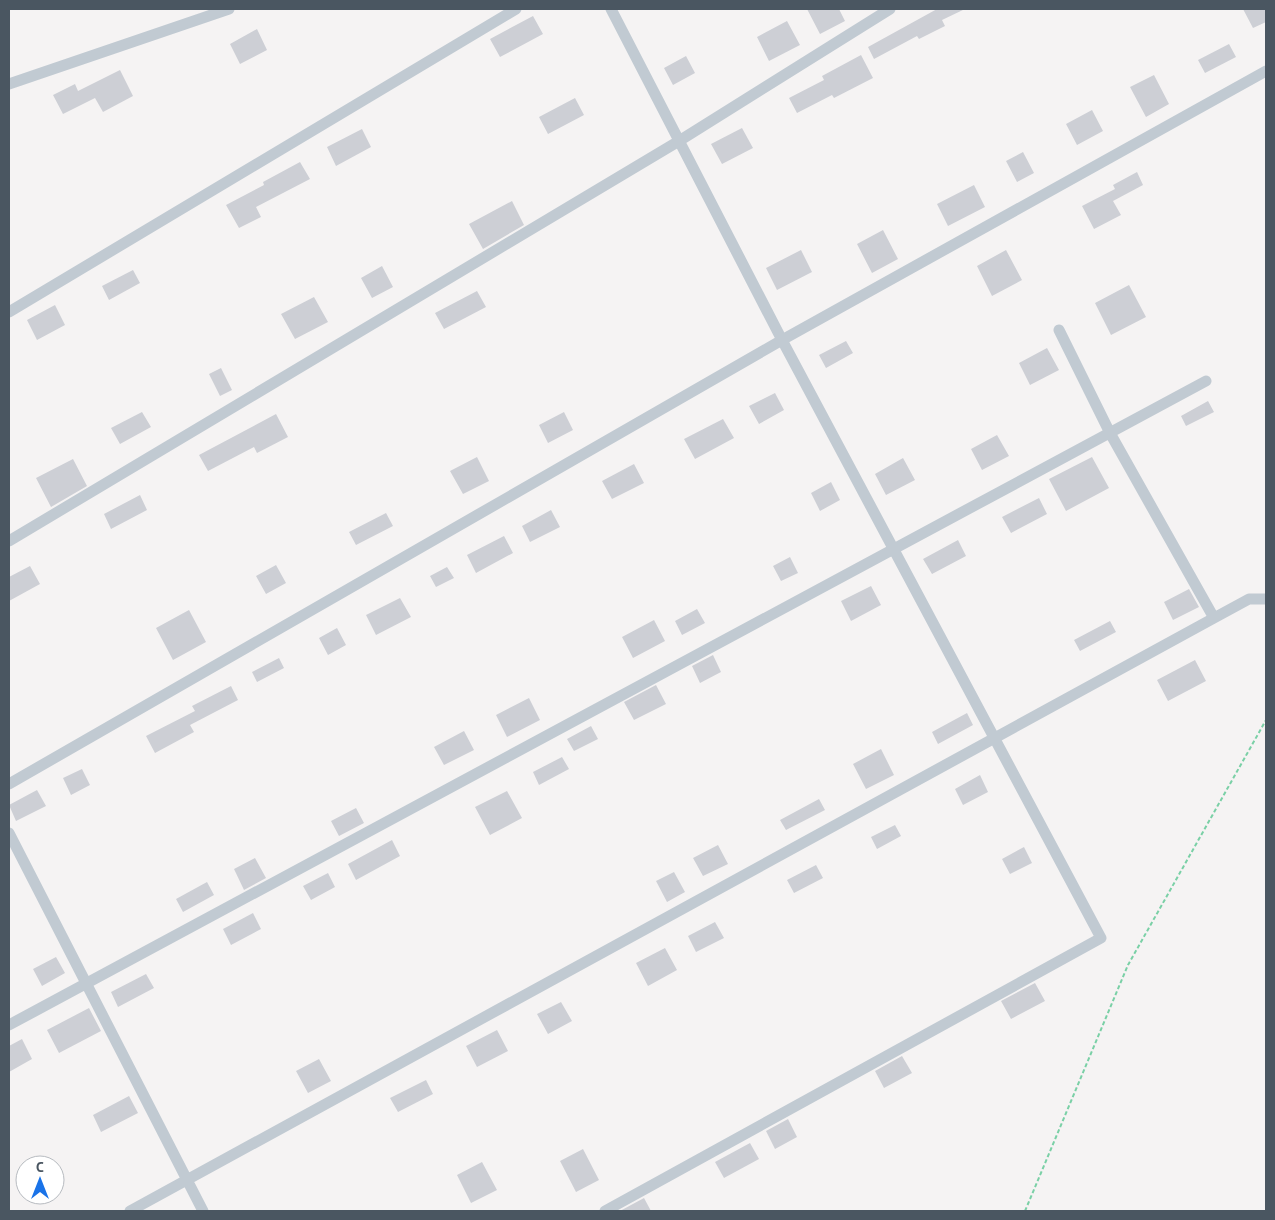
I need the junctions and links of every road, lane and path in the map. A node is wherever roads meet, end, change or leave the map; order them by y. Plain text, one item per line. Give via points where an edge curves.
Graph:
1 (229, 9) edge
2 (516, 9) edge
3 (612, 9) edge
4 (890, 9) edge
5 (1266, 71) edge
6 (9, 84) edge
7 (679, 141) junction
8 (9, 312) edge
9 (1059, 330) dead end
10 (782, 340) junction
11 (1206, 381) dead end
12 (1110, 433) junction
13 (9, 542) edge
14 (892, 550) junction
15 (1266, 599) edge
16 (1214, 618) junction
17 (1266, 720) edge
18 (993, 737) junction
19 (9, 784) edge
20 (9, 833) edge
21 (86, 983) junction
22 (9, 1025) edge
23 (186, 1180) junction
24 (130, 1211) edge
25 (203, 1211) edge
26 (605, 1211) edge
27 (1026, 1211) edge

1 - 6 street
2 - 8 street
3 - 7 street
4 - 7 street
5 - 10 street
7 - 10 street
7 - 13 street
9 - 12 street
10 - 14 street
10 - 19 street
11 - 12 street
12 - 14 street
12 - 16 street
14 - 18 street
14 - 21 street
15 - 16 street via 1249,599
16 - 18 street
17 - 27 path via 1128,965
18 - 23 street
18 - 26 street via 1101,938
20 - 21 street
21 - 22 street
21 - 23 street
23 - 24 street
23 - 25 street

